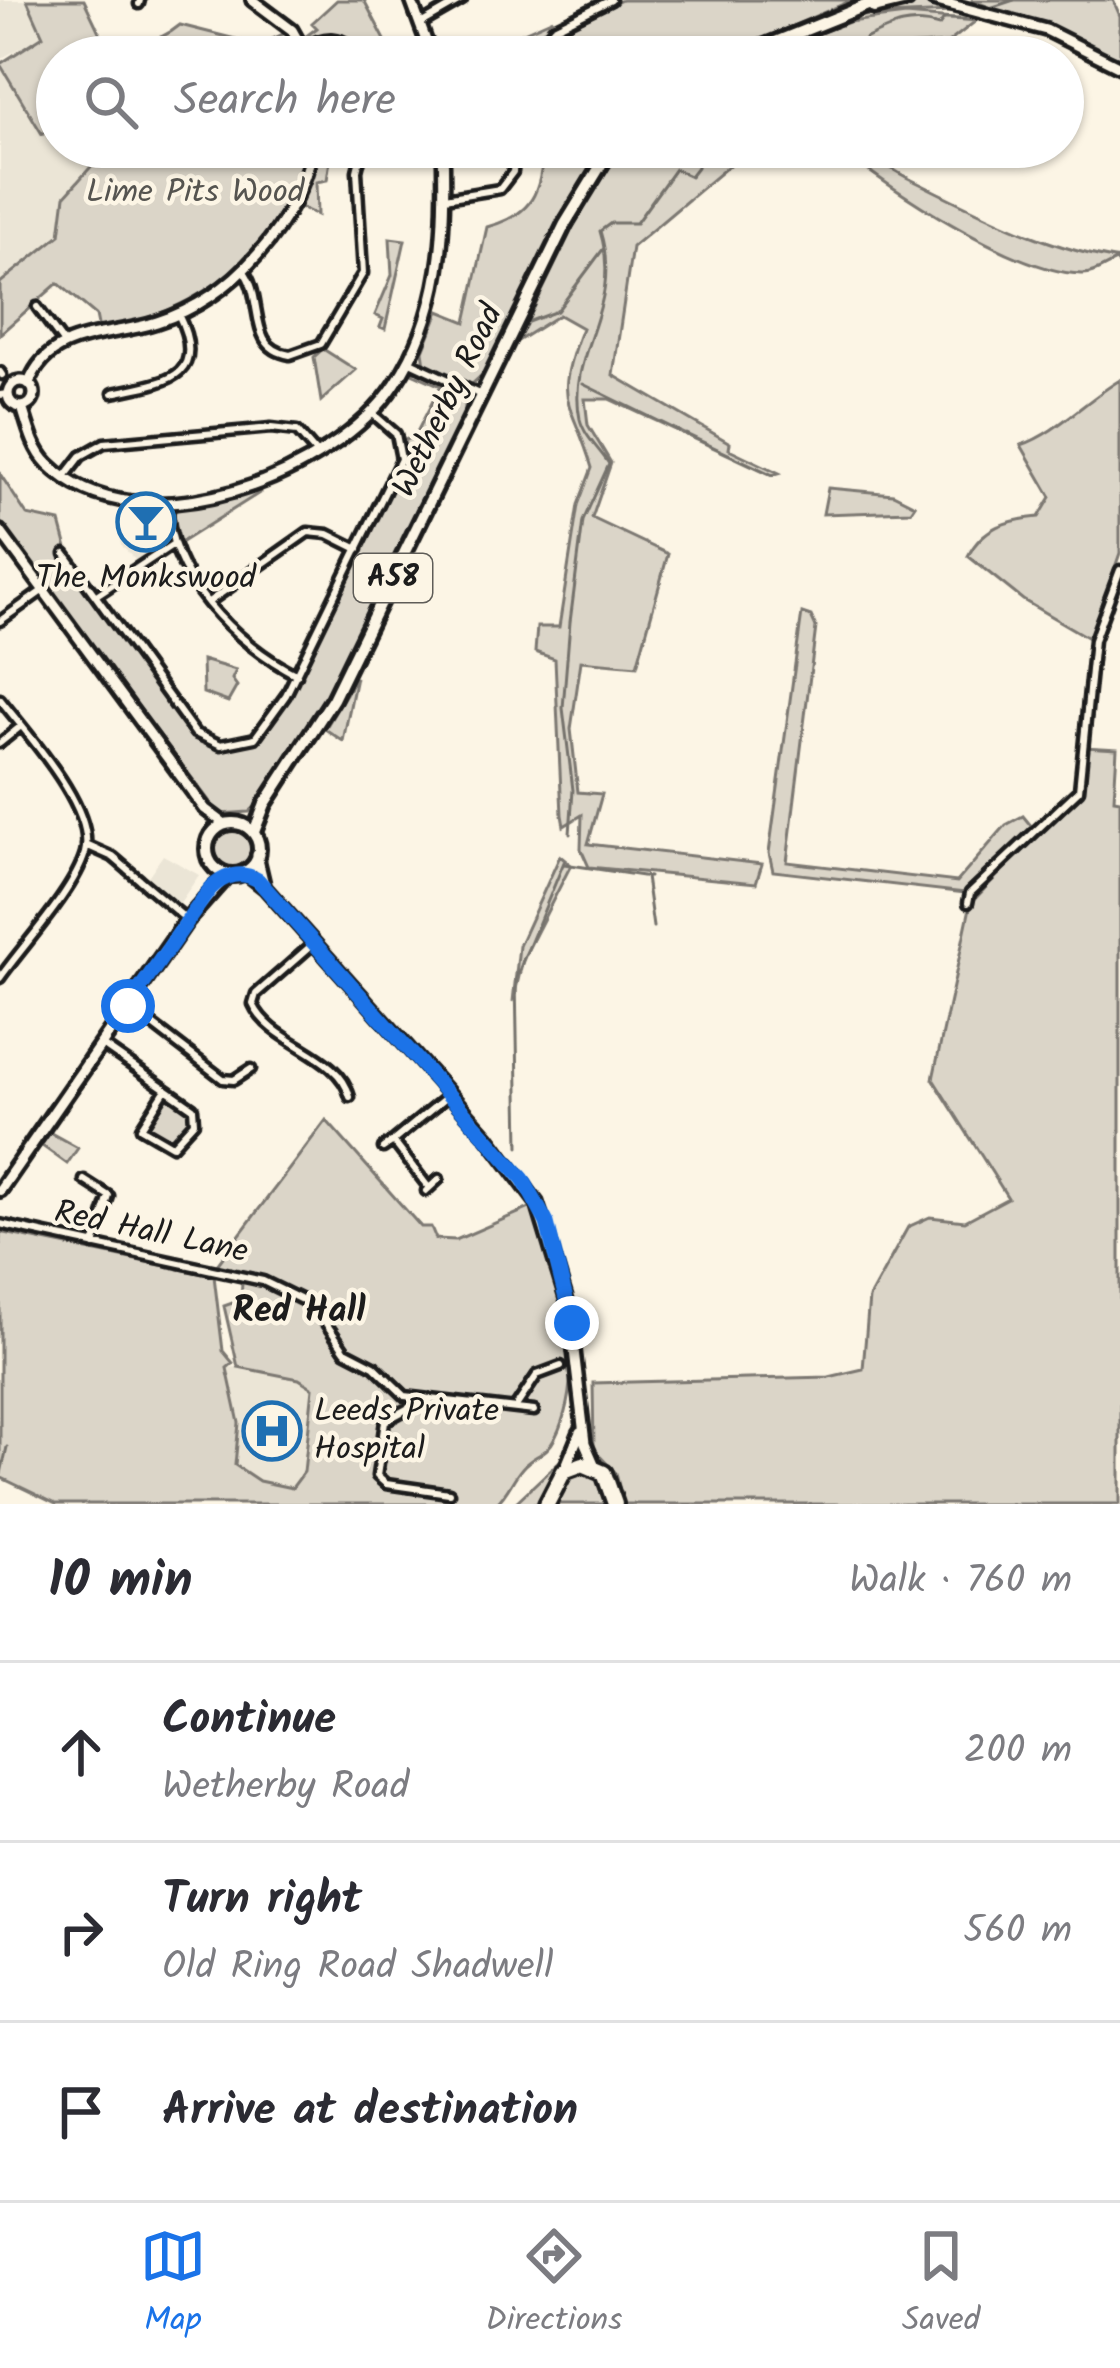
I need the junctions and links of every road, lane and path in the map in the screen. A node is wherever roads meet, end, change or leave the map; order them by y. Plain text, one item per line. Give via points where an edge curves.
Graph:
1 (252, 0) edge
2 (411, 0) edge
3 (462, 0) edge
4 (611, 0) edge
5 (880, 0) edge
6 (907, 0) edge
7 (946, 2) edge
8 (847, 14) junction
9 (422, 23) junction
10 (294, 36) edge
11 (426, 36) edge
12 (547, 36) edge
13 (791, 36) edge
14 (1058, 36) edge
15 (1084, 49) edge
16 (1120, 67) edge
17 (305, 168) edge
18 (358, 168) edge
19 (444, 168) edge
20 (513, 168) edge
21 (599, 168) edge
22 (445, 198) junction
23 (242, 269) junction
24 (37, 308) dead end
25 (178, 314) junction
26 (62, 343) junction
27 (408, 362) junction
28 (29, 383) junction
29 (112, 393) dead end
30 (4, 395) edge
31 (481, 395) junction
32 (22, 406) junction
33 (372, 412) junction
34 (318, 455) junction
35 (65, 477) junction
36 (168, 502) junction
37 (0, 531) edge
38 (172, 545) junction
39 (358, 549) junction
40 (65, 554) dead end
41 (1120, 570) edge
42 (42, 591) junction
43 (98, 594) junction
44 (210, 601) junction
45 (0, 621) edge
46 (297, 675) junction
47 (0, 699) edge
48 (21, 726) junction
49 (0, 743) edge
50 (265, 804) junction
51 (205, 809) junction
52 (231, 823) junction
53 (254, 832) junction
54 (212, 835) junction
55 (86, 845) junction
56 (257, 855) junction
57 (214, 866) junction
58 (246, 873) junction
59 (226, 876) junction
60 (265, 888) junction
61 (210, 889) junction
62 (968, 903) dead end
63 (187, 920) junction
64 (315, 942) junction
65 (3, 968) edge
66 (0, 978) edge
67 (128, 1006) junction
68 (100, 1044) junction
69 (250, 1070) dead end
70 (166, 1089) junction
71 (450, 1094) junction
72 (350, 1097) dead end
73 (393, 1141) junction
74 (383, 1148) dead end
75 (439, 1179) dead end
76 (84, 1180) dead end
77 (0, 1190) edge
78 (0, 1224) edge
79 (94, 1245) junction
80 (561, 1366) dead end
81 (427, 1400) junction
82 (515, 1408) junction
83 (534, 1411) dead end
84 (582, 1424) junction
85 (595, 1466) junction
86 (564, 1471) junction
87 (449, 1493) dead end
88 (552, 1499) edge
89 (612, 1499) edge

1 - 10 street
2 - 9 street
3 - 9 street
4 - 12 street
5 - 8 main road
6 - 8 main road
7 - 14 street
8 - 13 main road
9 - 11 street
15 - 16 street
17 - 23 street via 288,214
18 - 23 street via 363,273 321,344 290,355 268,346 259,332 256,287
19 - 22 street
20 - 22 street via 500,189
21 - 31 main road, Wetherby Road / A58
22 - 27 street via 438,278
23 - 25 street
24 - 26 street
25 - 26 street
25 - 29 street via 190,346 183,370
26 - 28 street
27 - 31 street
27 - 33 street
28 - 30 street via 14,382
28 - 32 street via 34,397
30 - 32 street
31 - 50 main road, Wetherby Road / A58 via 333,699
32 - 35 street via 39,452
33 - 34 street
33 - 39 street via 396,434 401,460
34 - 35 street via 290,428 249,430 104,443
34 - 36 street via 249,489
35 - 36 street via 108,494
36 - 38 street
37 - 42 street
38 - 43 street
38 - 44 street
39 - 44 street via 308,532
39 - 46 street
40 - 43 street
41 - 62 street via 1094,640 1079,790
42 - 45 street
42 - 51 street
43 - 46 street via 186,722 208,741 233,746 255,738
44 - 46 street via 249,646
47 - 48 street
48 - 49 street
48 - 55 street via 75,800
50 - 52 main road, A58
50 - 53 main road, A58
51 - 52 street
51 - 54 street
52 - 53 main road
52 - 54 main road, A58
53 - 56 main road, A58
54 - 57 main road
55 - 63 street via 113,857
55 - 65 street
56 - 58 main road
56 - 60 street
57 - 59 main road
57 - 61 main road
58 - 59 main road
58 - 60 street
59 - 61 main road
60 - 64 street
61 - 63 main road
63 - 67 main road
64 - 71 street
64 - 72 street via 253,1004 342,1078
65 - 66 street
67 - 68 main road
67 - 69 street via 223,1079
68 - 70 street
68 - 77 main road
70 - 70 street via 196,1115 172,1146 142,1128
71 - 73 street
71 - 84 street via 512,1164 547,1223 575,1342
73 - 74 street
73 - 75 street via 428,1190
76 - 79 street via 113,1198
78 - 79 street, Red Hall Lane
79 - 81 street, Red Hall Lane via 285,1290 314,1306 345,1351 405,1396
80 - 82 street via 537,1375
81 - 82 street, Red Hall Lane
81 - 87 street via 385,1421 377,1476
82 - 83 street, Red Hall Lane
84 - 85 street
84 - 86 street
85 - 86 highway
85 - 89 highway
86 - 88 highway

